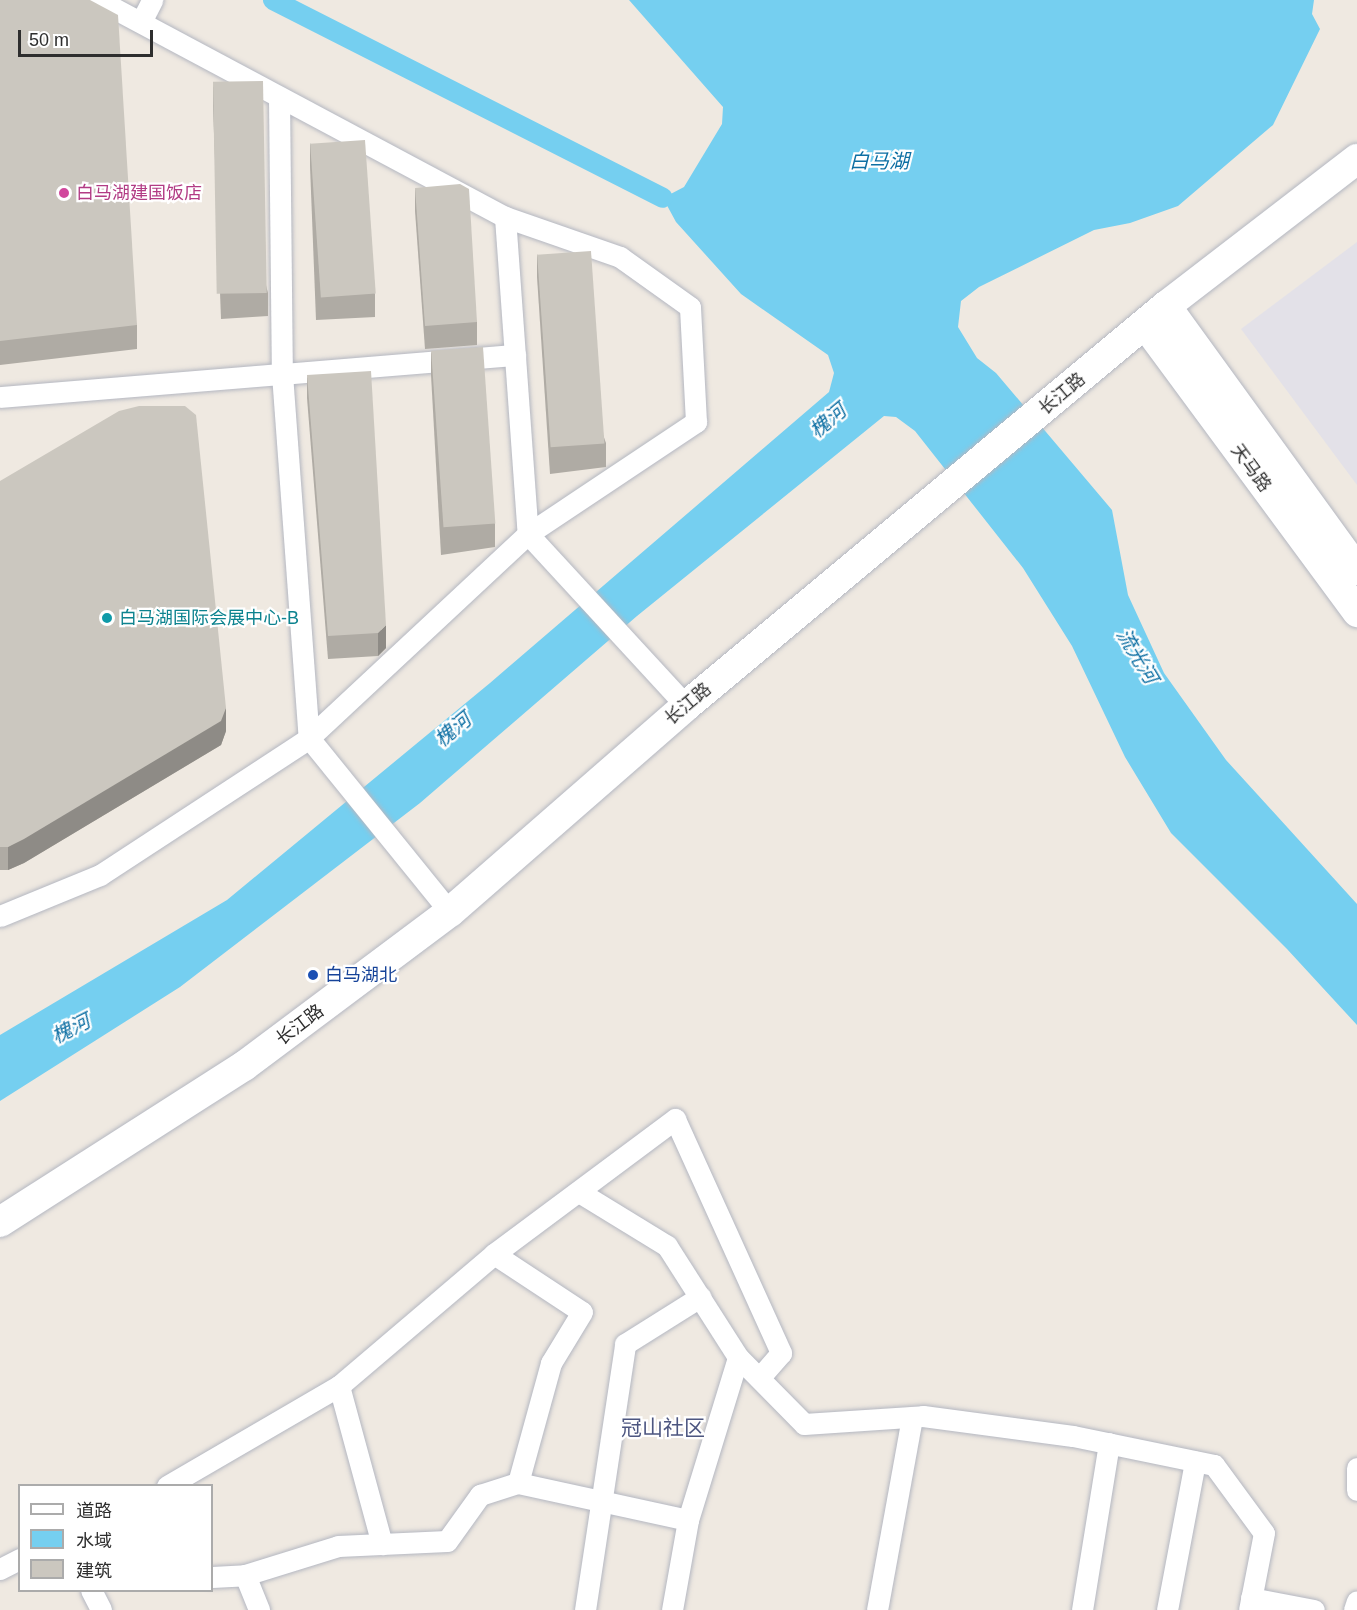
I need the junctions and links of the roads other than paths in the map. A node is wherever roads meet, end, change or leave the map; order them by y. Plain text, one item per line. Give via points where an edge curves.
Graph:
1 (99, 0) edge
2 (152, 0) edge
3 (141, 22) junction
4 (279, 97) junction
5 (1357, 159) edge
6 (505, 217) junction
7 (1156, 315) junction
8 (515, 355) junction
9 (282, 374) junction
10 (0, 397) edge
11 (528, 534) junction
12 (1357, 570) edge
13 (1357, 612) edge
14 (686, 706) junction
15 (309, 738) junction
16 (450, 912) junction
17 (0, 916) edge
18 (579, 1192) junction
19 (0, 1222) edge
20 (494, 1254) junction
21 (700, 1297) junction
22 (738, 1357) junction
23 (759, 1378) junction
24 (339, 1386) junction
25 (912, 1417) junction
26 (1109, 1443) junction
27 (1195, 1462) junction
28 (1357, 1468) edge
29 (202, 1477) edge
30 (518, 1483) junction
31 (171, 1484) edge
32 (1357, 1490) edge
33 (604, 1502) junction
34 (688, 1520) junction
35 (382, 1544) junction
36 (18, 1561) edge
37 (0, 1569) edge
38 (246, 1575) junction
39 (213, 1577) edge
40 (92, 1592) edge
41 (1357, 1601) edge
42 (1250, 1604) edge
43 (100, 1610) edge
44 (259, 1610) edge
45 (585, 1610) edge
46 (672, 1610) edge
47 (877, 1610) edge
48 (1082, 1610) edge
49 (1167, 1610) edge
50 (1314, 1610) edge
51 (1354, 1610) edge

1 - 3 street
2 - 3 street
3 - 4 street
4 - 6 street
4 - 9 street
5 - 7 main road, 长江路
6 - 8 street
6 - 11 street via 620,257 690,307 696,422
7 - 12 main road, 天马路
7 - 13 main road, 天马路
7 - 14 main road, 长江路
8 - 9 street
8 - 11 street
9 - 10 street
9 - 15 street
11 - 14 street
11 - 15 street
14 - 16 main road, 长江路
15 - 16 street
15 - 17 street via 100,875
16 - 19 main road, 长江路 via 244,1066
18 - 20 street
18 - 21 street via 667,1246
18 - 23 street via 675,1119 781,1353
20 - 24 street
20 - 30 street via 582,1312 551,1363
21 - 22 street
21 - 33 street via 625,1344
22 - 23 street
22 - 34 street
23 - 25 street via 804,1424
24 - 29 street
24 - 35 street
25 - 26 street
25 - 47 street
26 - 27 street
26 - 48 street
27 - 42 street via 1214,1465 1264,1533
27 - 49 street
28 - 32 street
29 - 31 street
30 - 33 street
30 - 35 street via 480,1495 447,1541
33 - 34 street
33 - 45 street
34 - 46 street
35 - 38 street via 338,1546
36 - 37 street
38 - 39 street
38 - 44 street
40 - 43 street
41 - 51 street
42 - 50 street

